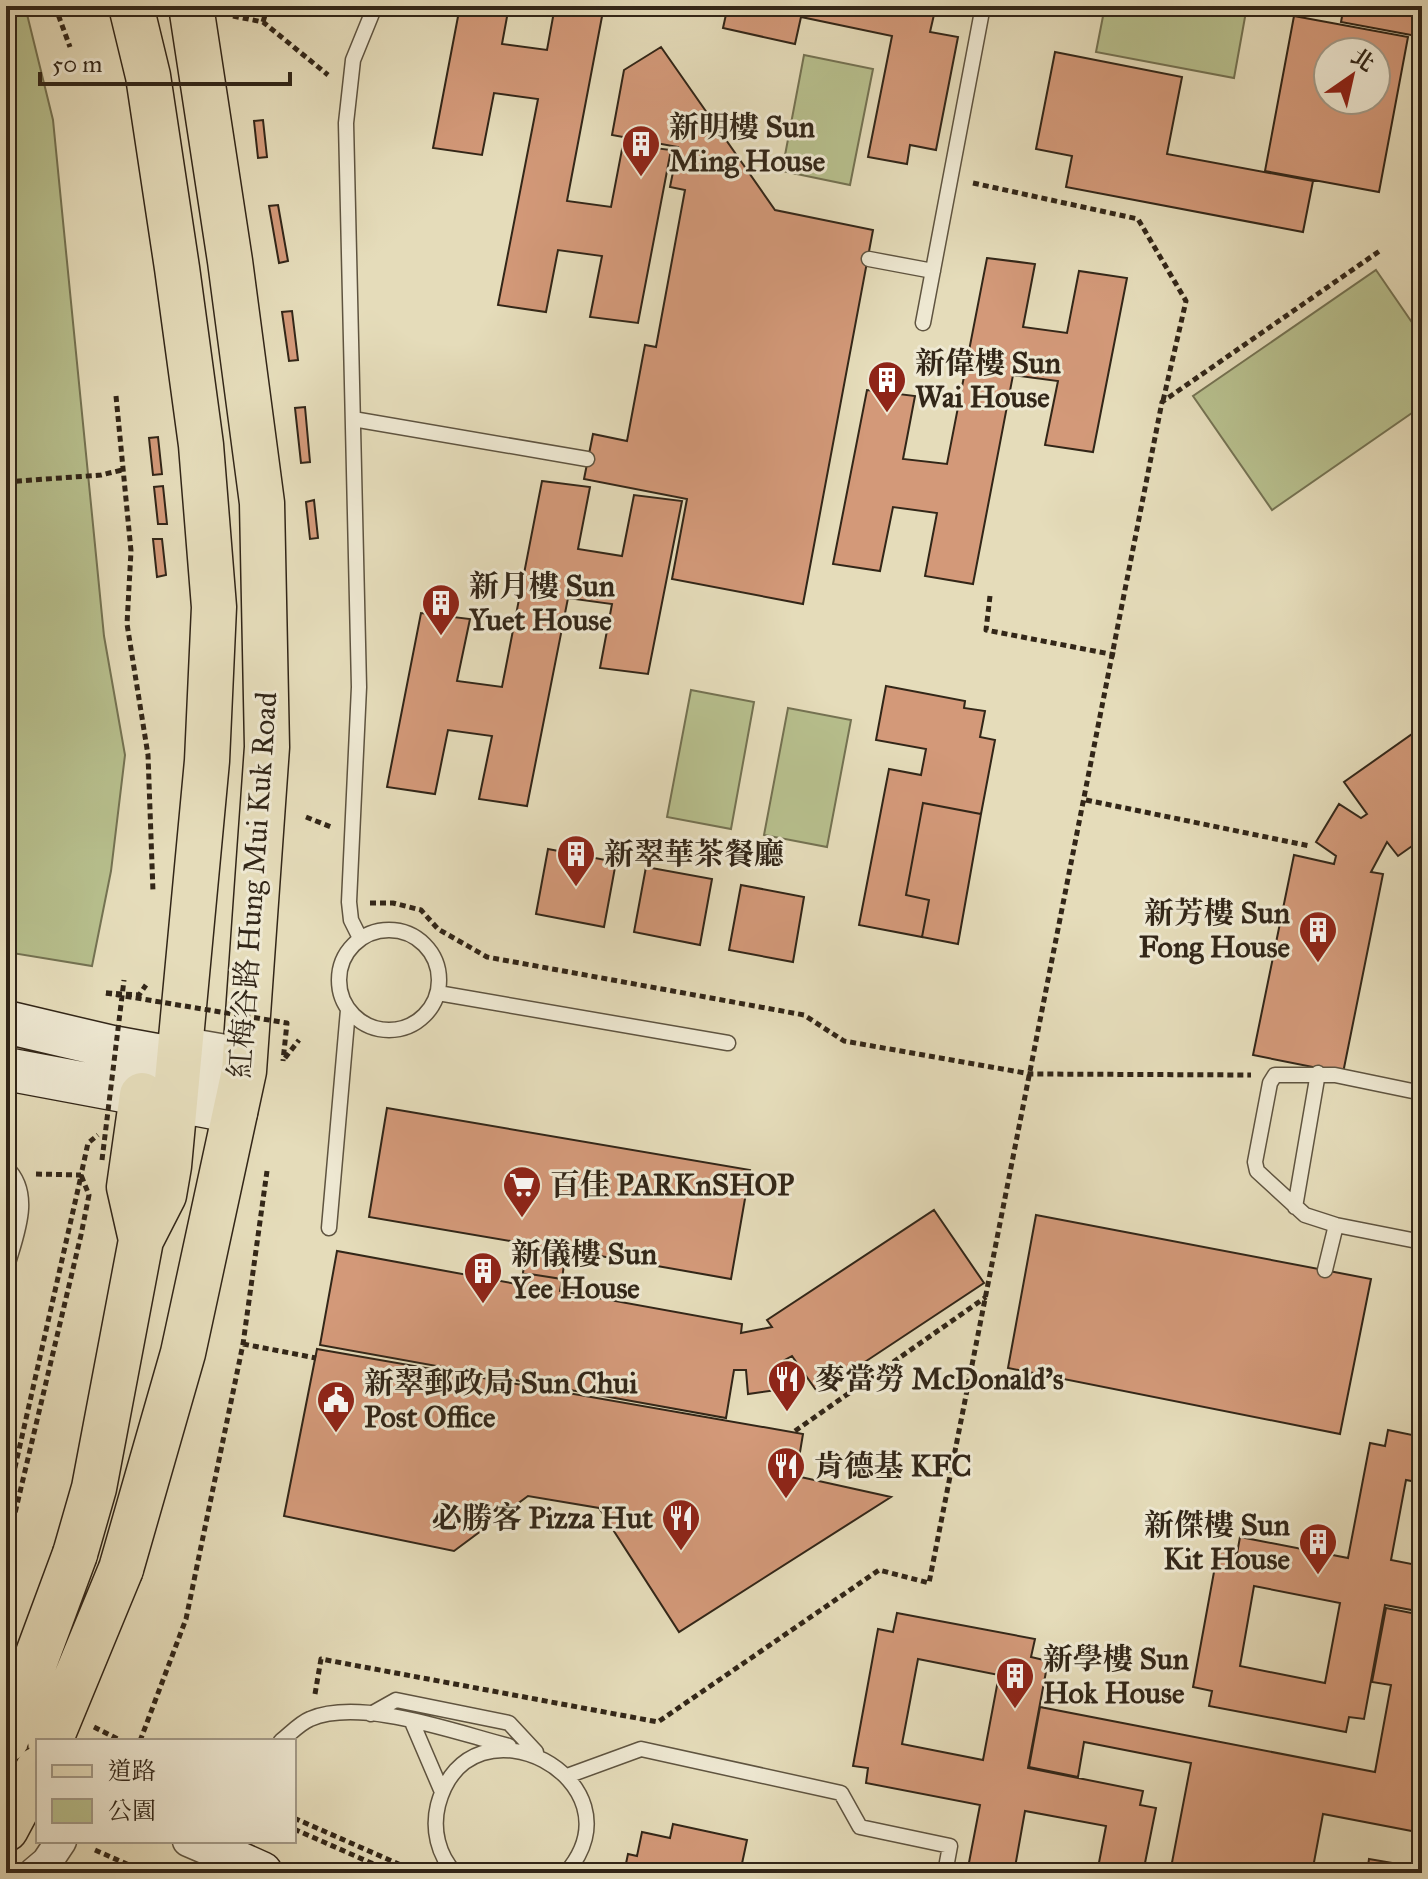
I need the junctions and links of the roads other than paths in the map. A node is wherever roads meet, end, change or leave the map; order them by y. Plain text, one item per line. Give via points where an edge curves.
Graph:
1 (131, 6) edge
2 (191, 6) edge
3 (375, 6) edge
4 (983, 6) edge
5 (869, 259) dead end
6 (933, 271) junction
7 (923, 323) dead end
8 (353, 419) junction
9 (587, 459) dead end
10 (360, 938) junction
11 (438, 993) junction
12 (348, 1010) junction
13 (6, 1015) edge
14 (6, 1022) edge
15 (728, 1043) dead end
16 (6, 1069) edge
17 (253, 1072) junction
18 (171, 1073) junction
19 (1318, 1073) junction
20 (1422, 1093) edge
21 (9, 1171) edge
22 (1295, 1207) junction
23 (1336, 1225) junction
24 (329, 1228) dead end
25 (1422, 1242) edge
26 (6, 1270) edge
27 (1325, 1270) dead end
28 (371, 1714) junction
29 (412, 1722) junction
30 (6, 1739) edge
31 (51, 1739) edge
32 (284, 1739) edge
33 (36, 1750) edge
34 (531, 1752) junction
35 (36, 1773) edge
36 (567, 1776) junction
37 (442, 1792) junction
38 (6, 1829) edge
39 (60, 1843) edge
40 (212, 1846) edge
41 (34, 1873) edge
42 (261, 1873) edge
43 (455, 1873) edge
44 (566, 1873) edge
45 (945, 1873) edge

1 - 18 main road, 紅梅谷路 Hung Mui Kuk Road via 148,76 185,327 214,607 207,761
2 - 17 main road, 紅梅谷路 Hung Mui Kuk Road via 233,276 265,542 267,747
3 - 8 lane via 347,90
4 - 6 lane
5 - 6 lane
6 - 7 lane
8 - 9 lane
8 - 10 lane via 359,687 349,902
10 - 11 lane via 394,930 418,940 435,959
10 - 12 lane via 341,963 338,979
11 - 12 lane via 420,1020 398,1029 374,1028
11 - 15 lane
12 - 24 lane
13 - 18 main road via 82,1021
14 - 18 main road
16 - 18 main road
17 - 18 main road
17 - 18 lane
17 - 31 main road, 紅梅谷路 Hung Mui Kuk Road, bridge via 183,1353 121,1569
18 - 30 main road, 紅梅谷路 Hung Mui Kuk Road, bridge via 164,1195 141,1240 94,1488
19 - 20 lane
19 - 22 lane
19 - 22 lane via 1275,1075 1255,1162 1257,1171
21 - 26 lane via 22,1194
22 - 23 lane
23 - 25 lane
23 - 27 lane
28 - 29 lane
28 - 32 lane via 350,1711 310,1719
28 - 34 lane via 396,1700 509,1723
29 - 34 lane
29 - 37 lane
30 - 33 street
34 - 36 lane
34 - 37 lane via 500,1749 476,1757
35 - 38 main road
36 - 44 lane via 585,1818 583,1841
36 - 45 lane via 641,1749 841,1793 860,1827 950,1846
37 - 43 lane via 435,1816 437,1842
39 - 41 street
40 - 42 main road

